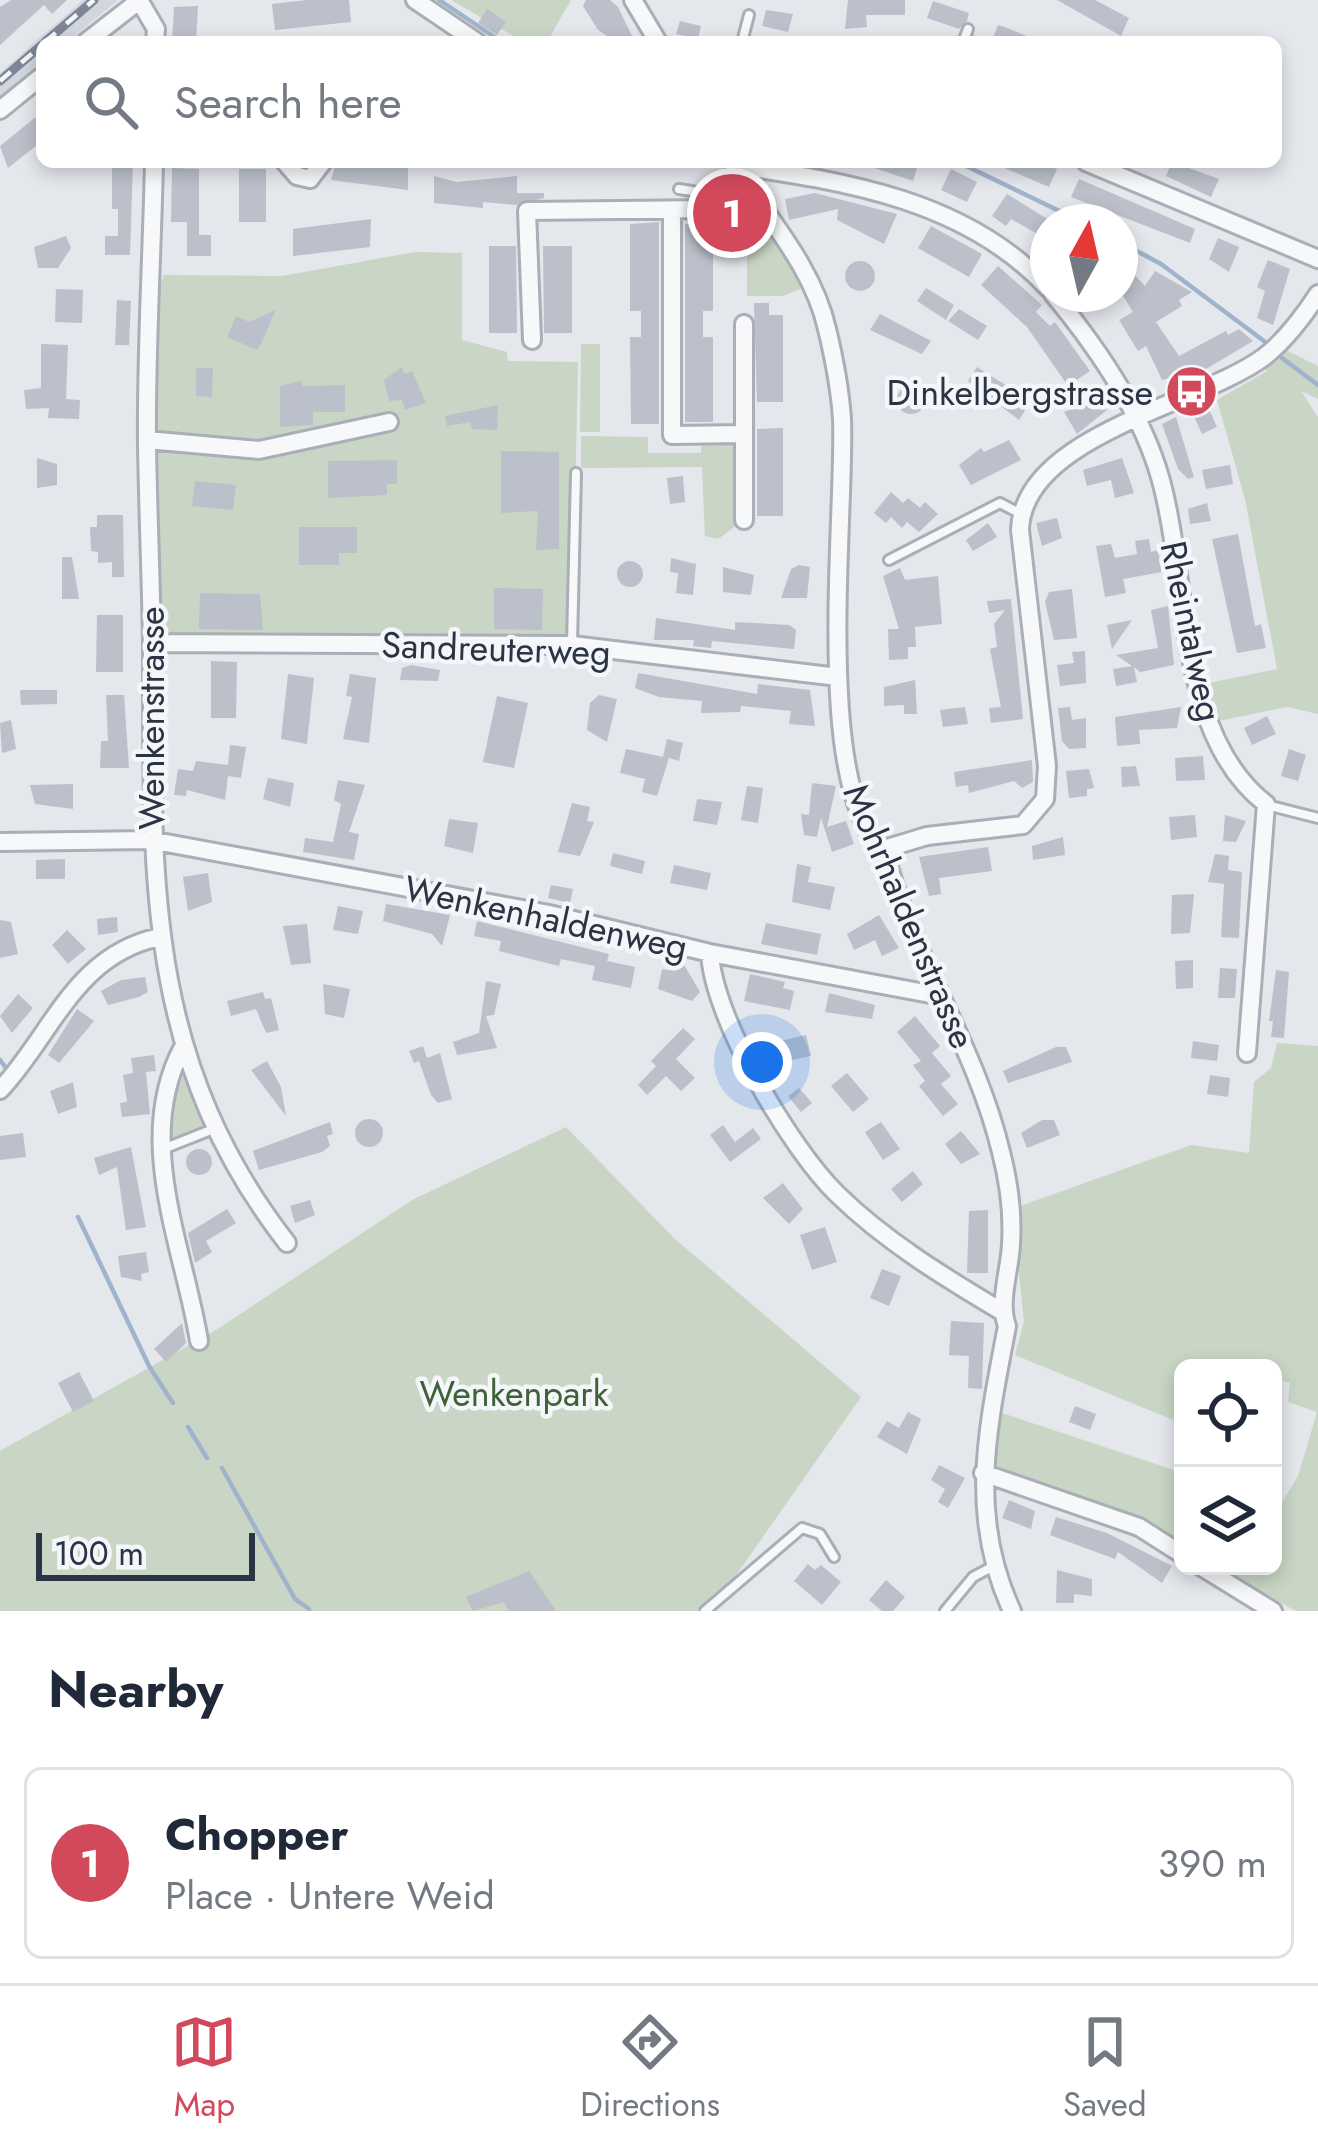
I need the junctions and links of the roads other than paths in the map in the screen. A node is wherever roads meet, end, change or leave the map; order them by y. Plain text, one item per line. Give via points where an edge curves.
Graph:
1 (139, 0) edge
2 (415, 0) edge
3 (633, 0) edge
4 (749, 15) dead end
5 (968, 29) dead end
6 (94, 36) edge
7 (155, 36) edge
8 (468, 36) edge
9 (654, 36) edge
10 (744, 36) edge
11 (968, 36) edge
12 (36, 81) edge
13 (0, 110) edge
14 (155, 168) edge
15 (290, 168) edge
16 (318, 168) edge
17 (735, 168) edge
18 (758, 168) edge
19 (1100, 168) edge
20 (747, 187) junction
21 (679, 189) dead end
22 (730, 198) junction
23 (671, 211) junction
24 (1318, 259) edge
25 (1030, 274) edge
26 (1318, 294) edge
27 (1064, 312) edge
28 (744, 323) dead end
29 (532, 340) dead end
30 (1136, 418) junction
31 (389, 422) dead end
32 (744, 434) junction
33 (147, 440) junction
34 (576, 473) dead end
35 (1021, 514) junction
36 (744, 520) dead end
37 (889, 560) dead end
38 (152, 644) junction
39 (572, 645) junction
40 (838, 677) junction
41 (1266, 804) junction
42 (1318, 818) edge
43 (150, 840) junction
44 (0, 842) edge
45 (884, 849) junction
46 (160, 938) junction
47 (710, 952) junction
48 (941, 996) junction
49 (183, 1047) junction
50 (1247, 1053) dead end
51 (0, 1090) edge
52 (218, 1127) junction
53 (162, 1150) junction
54 (287, 1243) dead end
55 (1001, 1311) junction
56 (199, 1341) dead end
57 (983, 1473) junction
58 (1174, 1549) edge
59 (834, 1557) dead end
60 (992, 1567) junction
61 (1215, 1575) edge
62 (705, 1611) edge
63 (944, 1611) edge
64 (1012, 1611) edge
65 (1274, 1611) edge

1 - 6 street
1 - 7 street
2 - 8 street
3 - 9 street
4 - 10 lane
5 - 11 lane
12 - 13 street
14 - 33 street, Wenkenstrasse
15 - 16 street via 310,179
17 - 20 street, Mohrhaldenstrasse
18 - 25 street, Rheintalweg via 916,202
19 - 24 street
20 - 22 street
20 - 40 street, Mohrhaldenstrasse via 821,305 835,368 842,419
21 - 22 lane
22 - 23 street via 711,209
23 - 29 street via 527,212
23 - 32 street via 672,435
26 - 30 street via 1264,357
27 - 30 street, Rheintalweg
28 - 32 street
30 - 35 street via 1047,471 1024,497
30 - 41 street, Rheintalweg via 1160,477 1208,724 1241,785
31 - 33 street via 259,450
32 - 36 street
33 - 38 street, Wenkenstrasse
34 - 39 lane
35 - 37 lane via 1000,503
35 - 45 street via 1045,799 1023,825
38 - 39 street, Sandreuterweg
38 - 43 street, Wenkenstrasse
39 - 40 street, Sandreuterweg
40 - 45 street, Mohrhaldenstrasse via 849,778 868,836
41 - 42 lane
41 - 50 street
43 - 44 street, Wenkenhaldenweg
43 - 46 street, Wenkenstrasse
43 - 47 street, Wenkenhaldenweg
45 - 48 street, Mohrhaldenstrasse
46 - 49 street, Wenkenstrasse
46 - 51 street via 101,964 68,994
47 - 48 street, Wenkenhaldenweg
47 - 55 street via 717,997 748,1068 834,1192 922,1263
48 - 55 street, Mohrhaldenstrasse via 976,1073 1005,1170 1012,1209
49 - 52 street, Wenkenstrasse
49 - 53 street
52 - 53 lane
52 - 54 street, Wenkenstrasse via 250,1195
53 - 56 street
55 - 57 street, Mohrhaldenstrasse via 1006,1326
57 - 58 street via 1139,1527
57 - 60 street, Mohrhaldenstrasse
59 - 62 lane via 820,1534 802,1528
60 - 63 lane
60 - 64 street, Mohrhaldenstrasse
61 - 65 street

